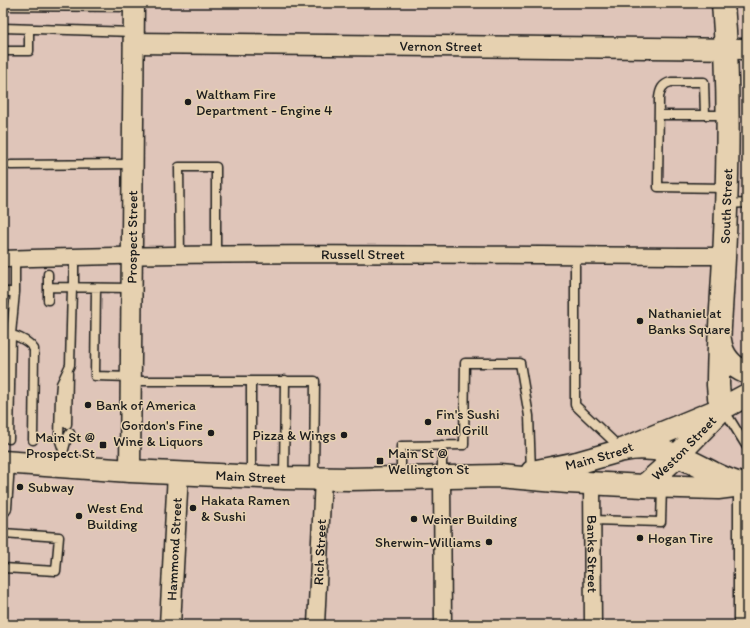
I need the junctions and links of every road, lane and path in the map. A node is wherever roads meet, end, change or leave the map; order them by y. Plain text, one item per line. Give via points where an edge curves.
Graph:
1 (723, 3) edge
2 (134, 5) edge
3 (3, 6) edge
4 (3, 28) edge
5 (29, 29) junction
6 (134, 37) junction
7 (726, 49) junction
8 (747, 49) edge
9 (3, 51) edge
10 (659, 114) junction
11 (705, 115) junction
12 (728, 115) junction
13 (133, 164) junction
14 (11, 165) dead end
15 (733, 198) edge
16 (575, 254) junction
17 (216, 255) junction
18 (74, 256) junction
19 (132, 256) junction
20 (180, 256) junction
21 (724, 256) junction
22 (9, 258) edge
23 (48, 274) dead end
24 (48, 288) junction
25 (73, 288) junction
26 (96, 288) junction
27 (132, 288) junction
28 (3, 292) edge
29 (15, 292) junction
30 (48, 300) dead end
31 (7, 334) edge
32 (720, 337) junction
33 (68, 370) junction
34 (747, 372) edge
35 (131, 379) junction
36 (285, 380) junction
37 (251, 381) junction
38 (7, 385) edge
39 (747, 395) edge
40 (723, 408) junction
41 (67, 424) dead end
42 (672, 430) junction
43 (70, 434) dead end
44 (10, 439) dead end
45 (33, 440) dead end
46 (442, 445) junction
47 (747, 446) edge
48 (619, 452) junction
49 (62, 458) junction
50 (5, 462) edge
51 (130, 471) junction
52 (531, 472) junction
53 (666, 472) junction
54 (178, 473) junction
55 (251, 476) junction
56 (499, 476) junction
57 (442, 477) junction
58 (284, 478) junction
59 (319, 478) junction
60 (401, 478) junction
61 (592, 483) junction
62 (746, 483) edge
63 (3, 508) edge
64 (592, 520) junction
65 (3, 533) edge
66 (3, 568) edge
67 (170, 625) edge
68 (316, 625) edge
69 (443, 625) edge
70 (593, 625) edge
71 (742, 625) edge

1 - 7 main road, South Street
2 - 3 lane
2 - 6 street, Prospect Street
4 - 5 lane
5 - 6 lane
5 - 9 lane via 29,51
6 - 7 street, Vernon Street
6 - 13 street, Prospect Street
7 - 8 street, Vernon Street
7 - 12 main road, South Street
10 - 11 lane
10 - 11 lane via 659,94 665,83 704,82
10 - 15 lane via 658,187
11 - 12 lane
12 - 15 main road, South Street
13 - 14 lane
13 - 19 street, Prospect Street
15 - 21 main road, South Street
16 - 17 street, Russell Street
16 - 21 street, Russell Street
16 - 48 lane via 575,406 613,441
17 - 20 street, Russell Street
17 - 20 lane via 216,167 179,167
18 - 19 street, Russell Street
18 - 22 street, Russell Street
18 - 25 lane
19 - 20 street, Russell Street
19 - 27 street, Prospect Street
21 - 32 main road, South Street
22 - 29 lane
23 - 24 lane
24 - 25 lane
24 - 30 lane
25 - 26 lane
25 - 33 lane
26 - 27 lane
26 - 35 lane via 95,376
27 - 35 street, Prospect Street
28 - 29 lane
29 - 31 lane
31 - 38 lane
31 - 45 lane via 34,349
32 - 34 main road via 727,358
32 - 40 main road, South Street via 718,391
33 - 41 lane
33 - 49 lane via 60,392 59,438
35 - 37 lane
35 - 51 street, Prospect Street
36 - 37 lane
36 - 58 lane
36 - 59 lane via 315,381
37 - 55 lane
38 - 44 lane
39 - 40 main road, Weston Street
40 - 42 main road, Weston Street
40 - 47 lane
40 - 53 main road, Weston Street
42 - 48 main road, Weston Street
42 - 53 main road via 666,439
43 - 49 lane
46 - 52 lane via 464,445 466,363 520,363 529,416
46 - 57 lane
46 - 60 lane via 401,446
48 - 52 main road, Main Street
48 - 53 main road, Main Street via 640,448
49 - 50 main road, Main Street
49 - 51 main road, Main Street
50 - 63 street
51 - 54 main road, Main Street
52 - 56 main road, Main Street
53 - 61 main road, Main Street
53 - 62 main road, Main Street
53 - 62 main road, Main Street via 718,488
53 - 64 lane via 662,522
54 - 55 main road, Main Street
54 - 67 street, Hammond Street
55 - 58 main road, Main Street
56 - 57 main road, Main Street
56 - 61 main road, Main Street
57 - 60 main road, Main Street
57 - 69 street
58 - 59 main road, Main Street
59 - 60 main road, Main Street
59 - 68 street, Rich Street
61 - 64 street, Banks Street
62 - 71 street
64 - 70 street, Banks Street
65 - 66 lane via 59,537 56,571

